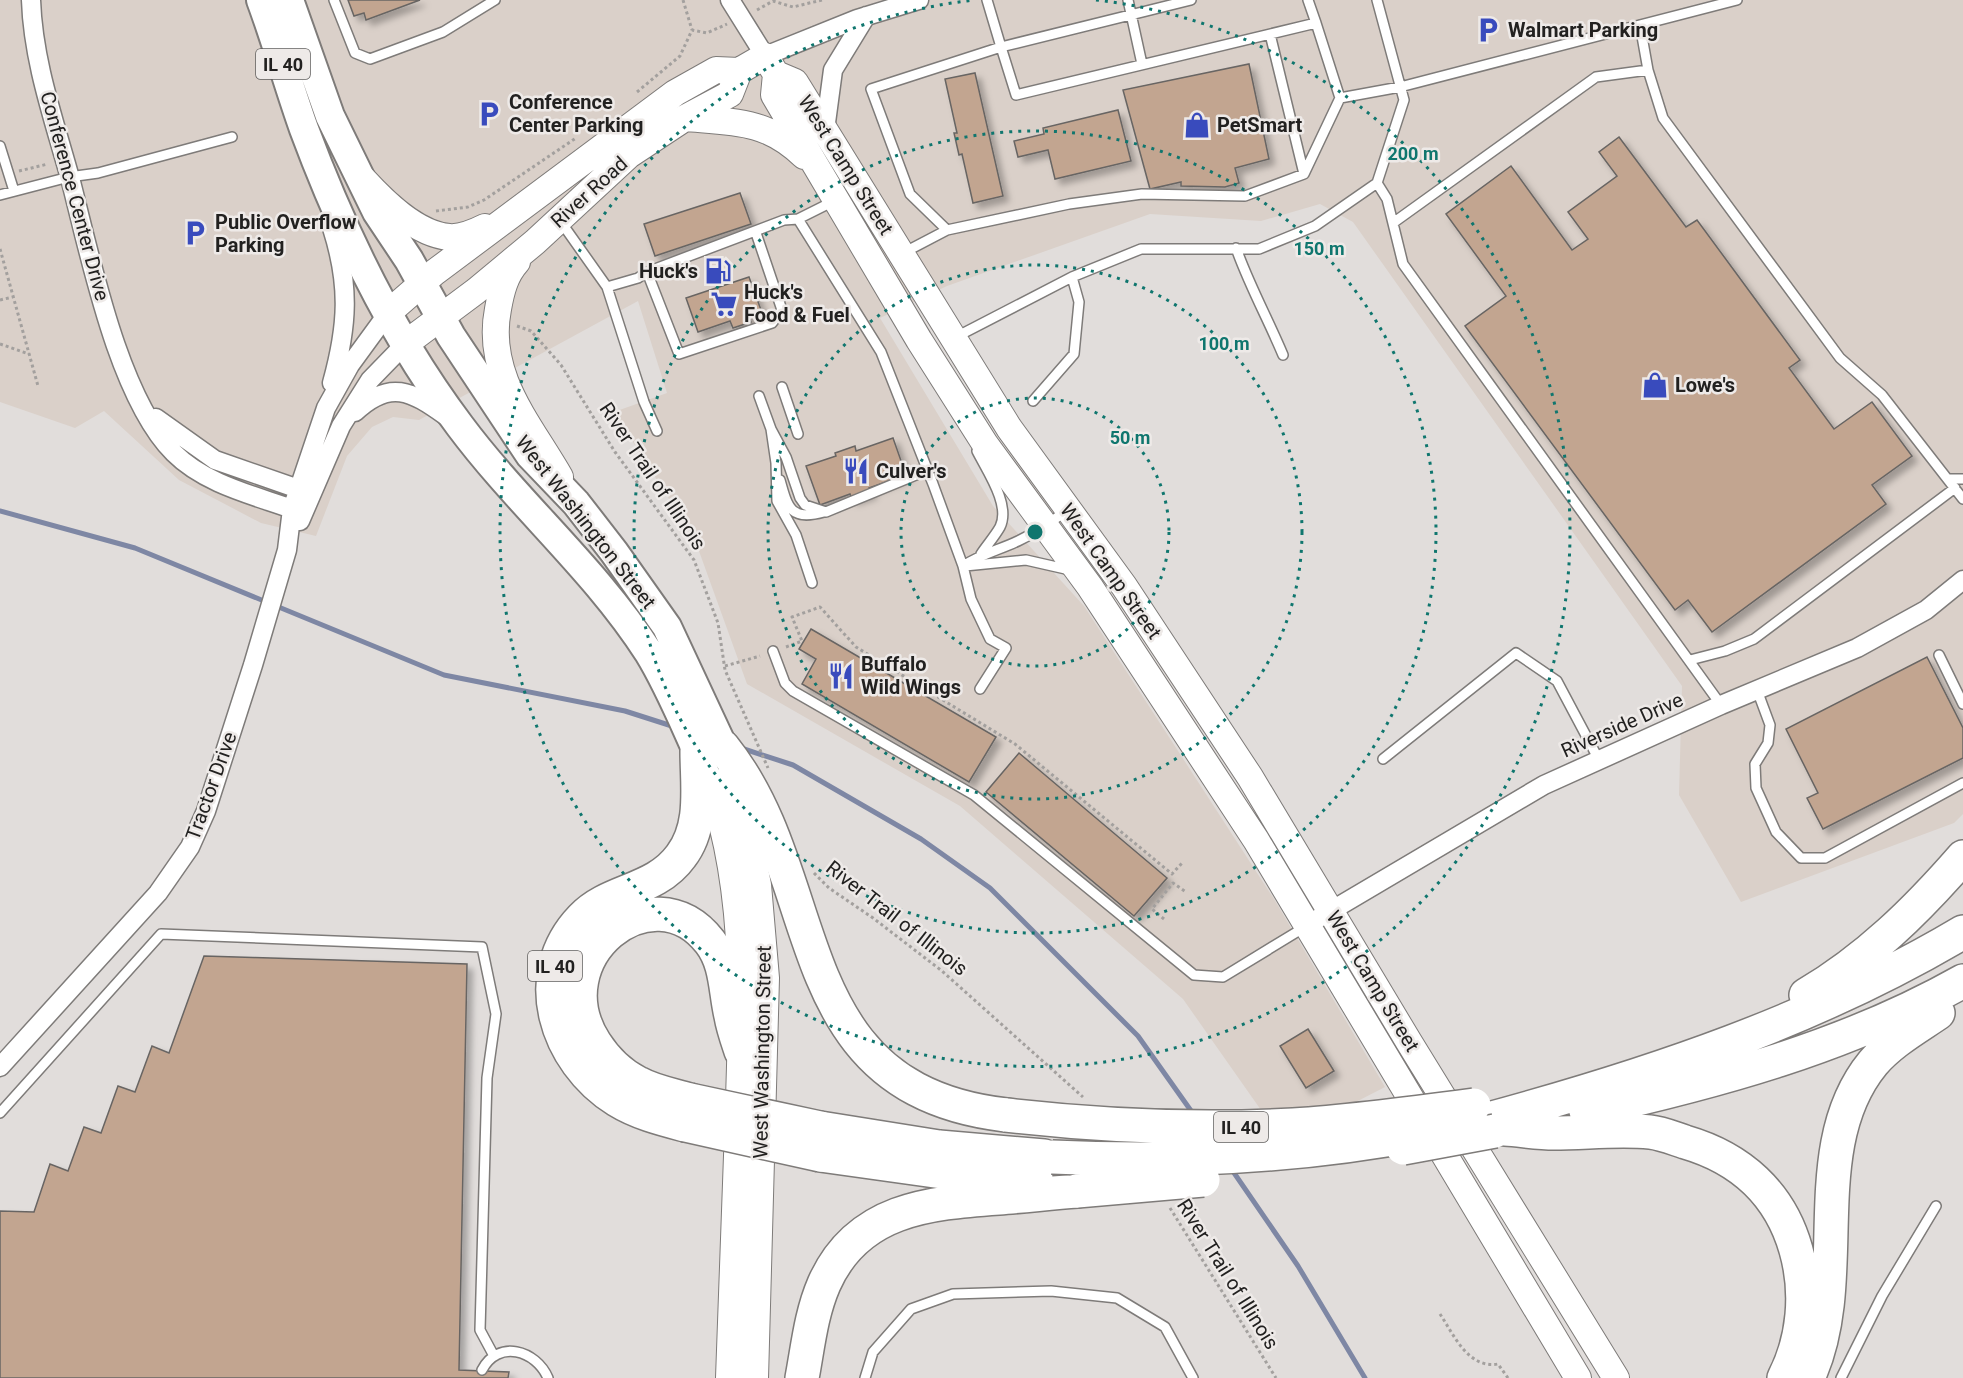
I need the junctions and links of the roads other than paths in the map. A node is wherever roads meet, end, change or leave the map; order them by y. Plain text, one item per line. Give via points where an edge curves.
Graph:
1 (31, 0) edge
2 (261, 0) edge
3 (289, 0) edge
4 (334, 0) edge
5 (495, 0) edge
6 (730, 0) edge
7 (919, 0) edge
8 (987, 0) edge
9 (1128, 0) edge
10 (1191, 0) edge
11 (1308, 0) edge
12 (1377, 0) edge
13 (1737, 0) edge
14 (1131, 15) junction
15 (866, 16) junction
16 (1317, 23) junction
17 (1640, 25) junction
18 (1270, 34) junction
19 (1001, 47) junction
20 (1142, 64) junction
21 (770, 65) junction
22 (1648, 70) junction
23 (739, 71) junction
24 (1400, 87) junction
25 (1340, 98) junction
26 (685, 118) junction
27 (304, 128) junction
28 (825, 130) junction
29 (232, 137) dead end
30 (0, 146) edge
31 (815, 166) junction
32 (67, 169) junction
33 (356, 171) junction
34 (1304, 174) junction
35 (1377, 183) junction
36 (14, 191) junction
37 (0, 195) edge
38 (836, 200) junction
39 (527, 204) junction
40 (798, 219) junction
41 (560, 220) junction
42 (1393, 223) junction
43 (946, 230) junction
44 (756, 233) junction
45 (535, 242) junction
46 (1236, 248) junction
47 (901, 254) junction
48 (647, 272) junction
49 (1072, 277) junction
50 (607, 287) junction
51 (406, 297) junction
52 (435, 322) junction
53 (952, 339) junction
54 (405, 344) junction
55 (1283, 355) dead end
56 (782, 387) dead end
57 (133, 388) junction
58 (759, 396) dead end
59 (1033, 401) dead end
60 (960, 405) junction
61 (326, 408) junction
62 (340, 426) junction
63 (460, 426) junction
64 (771, 429) junction
65 (657, 431) dead end
66 (798, 434) dead end
67 (776, 464) junction
68 (928, 470) junction
69 (1949, 479) junction
70 (1963, 479) edge
71 (1955, 488) junction
72 (306, 491) junction
73 (1963, 499) edge
74 (576, 503) junction
75 (1068, 509) junction
76 (299, 510) junction
77 (826, 512) junction
78 (1045, 526) junction
79 (981, 554) junction
80 (963, 566) junction
81 (1079, 572) junction
82 (1963, 580) edge
83 (812, 583) dead end
84 (773, 651) dead end
85 (1939, 655) dead end
86 (1690, 660) junction
87 (980, 689) dead end
88 (1757, 690) junction
89 (1963, 704) edge
90 (1721, 705) junction
91 (710, 749) junction
92 (1383, 759) dead end
93 (1599, 760) junction
94 (1963, 783) edge
95 (707, 806) junction
96 (756, 819) junction
97 (1963, 857) edge
98 (1331, 911) junction
99 (1307, 925) junction
100 (1963, 932) edge
101 (1963, 957) edge
102 (1963, 981) edge
103 (1963, 997) edge
104 (741, 1051) junction
105 (1670, 1063) junction
106 (0, 1067) edge
107 (1730, 1076) junction
108 (0, 1113) edge
109 (688, 1113) junction
110 (1490, 1121) junction
111 (1066, 1176) junction
112 (1936, 1206) dead end
113 (494, 1356) junction
114 (482, 1371) dead end
115 (548, 1378) edge
116 (729, 1378) edge
117 (755, 1378) edge
118 (802, 1378) edge
119 (865, 1378) edge
120 (1193, 1378) edge
121 (1578, 1378) edge
122 (1616, 1378) edge
123 (1784, 1378) edge
124 (1808, 1378) edge
125 (1841, 1378) edge

1 - 32 street, Conference Center Drive via 35,46
2 - 27 main road, IL 40
3 - 33 main road, IL 40 via 330,116
4 - 5 lane via 355,53 370,59 442,32
6 - 21 street
7 - 15 street
8 - 19 lane
9 - 14 lane
10 - 14 lane
11 - 16 lane
12 - 24 lane
13 - 17 lane
14 - 19 lane
14 - 20 lane
15 - 21 street
15 - 28 street via 833,70
16 - 18 lane
16 - 25 lane
17 - 22 lane
17 - 24 lane
18 - 20 lane
18 - 34 lane
19 - 20 lane via 1016,94
19 - 43 lane via 871,90 910,194
21 - 23 main road
21 - 28 main road, West Camp Street via 795,82
21 - 31 main road, West Camp Street via 774,94
22 - 42 lane via 1596,77
22 - 69 lane via 1663,118 1840,358 1882,394
23 - 26 main road, River Road via 730,94
23 - 39 main road, River Road via 716,70 675,93
24 - 25 lane
24 - 35 lane via 1404,100
25 - 34 lane
26 - 31 main road via 765,128
26 - 41 main road, River Road via 629,155
27 - 51 main road, IL 40 via 350,237
27 - 61 street via 345,274 342,341
28 - 47 main road, West Camp Street
29 - 32 lane via 98,173
30 - 36 lane
31 - 38 main road, West Camp Street
32 - 36 lane
32 - 57 street, Conference Center Drive via 117,346
33 - 39 main road via 403,214 433,234 451,238 475,232
33 - 51 main road, IL 40 via 377,212
34 - 43 lane via 1245,196 1142,194 1069,204
35 - 42 lane via 1387,199
35 - 46 lane via 1315,226 1260,249
36 - 37 lane
38 - 40 lane
38 - 60 main road, West Camp Street
39 - 51 main road, River Road
40 - 44 lane via 784,220
40 - 68 lane via 880,352
41 - 45 main road, River Road
41 - 50 lane
42 - 86 lane via 1403,264
43 - 47 lane
44 - 48 lane
44 - 48 lane via 782,310 772,323 679,354
45 - 52 main road, River Road
45 - 74 main road via 508,275 495,321 495,348 506,385
46 - 49 lane via 1141,249
46 - 55 lane via 1248,283
47 - 53 main road, West Camp Street
48 - 50 lane
49 - 53 lane
49 - 59 lane via 1079,302 1074,354
50 - 65 lane
51 - 52 main road, West Washington Street / IL 40
51 - 54 main road, West Washington Street / IL 40
51 - 61 street, Tractor Drive via 350,364
52 - 54 main road, Tractor Drive
52 - 74 main road, West Washington Street / IL 40 via 530,454
53 - 75 main road, West Camp Street via 1008,428
54 - 62 street, Tractor Drive via 369,380
54 - 63 main road, West Washington Street / IL 40
56 - 66 lane
57 - 72 street, Conference Center Drive via 152,414 201,452 238,470
57 - 76 street, Conference Center Drive via 166,444 187,465 231,487
58 - 64 lane
60 - 78 main road, West Camp Street
60 - 79 lane via 961,423 995,487 1003,512 1001,525
61 - 72 street, Tractor Drive
62 - 63 street via 364,404 397,390 415,395
62 - 72 street, Tractor Drive
63 - 91 main road, West Washington Street / IL 40 via 590,576 649,653
64 - 67 lane
64 - 77 lane via 800,498 805,505
67 - 77 lane via 787,505 796,514 806,517
67 - 83 lane via 777,501 796,535
68 - 77 lane
68 - 80 lane
69 - 70 lane
69 - 71 lane
71 - 73 lane
71 - 86 lane via 1754,639
72 - 76 street, Tractor Drive
74 - 91 main road, West Washington Street / IL 40 via 667,627 682,658
75 - 78 lane
75 - 98 main road, West Camp Street via 1200,700
76 - 106 street, Tractor Drive via 206,811 183,858 158,893
78 - 79 lane via 1016,542
78 - 81 main road, West Camp Street
79 - 80 lane
80 - 81 lane via 1026,560
80 - 87 lane via 971,599 990,639 1006,648
81 - 99 main road, West Camp Street via 1226,792
82 - 88 street, Riverside Drive via 1926,610 1892,630
84 - 99 lane via 785,683 793,691 974,795 1194,975 1223,977
85 - 89 lane
86 - 90 lane
88 - 90 street, Riverside Drive
88 - 94 lane via 1770,725 1768,743 1755,764 1756,788 1776,832 1801,858 1826,858
90 - 93 street, Riverside Drive
91 - 95 highway, IL 40 via 700,793
91 - 96 highway, IL 40 via 750,783
92 - 93 lane via 1516,653 1557,681
93 - 98 street, Riverside Drive via 1493,813
95 - 104 main road, West Washington Street via 725,839 738,924
95 - 109 highway, IL 40 via 674,865 649,883 592,910 574,926 557,957 552,994 564,1044 592,1080 629,1107
96 - 110 highway, IL 40, bridge via 786,868 816,967 850,1030 888,1069 916,1088 947,1101 1006,1115 1133,1126
96 - 117 main road, West Washington Street via 766,978
97 - 105 highway via 1897,928 1851,965 1759,1023
98 - 99 street, Riverside Drive
98 - 122 main road, West Camp Street
99 - 121 main road, West Camp Street
100 - 105 highway via 1841,998
101 - 107 highway via 1819,1034
102 - 107 highway via 1833,1043
103 - 124 highway via 1881,1054 1864,1075 1847,1108 1837,1152 1825,1322
104 - 109 highway via 730,1014 723,967 710,941 697,929 672,917 650,916 622,924 600,941 586,963 580,993 583,1018 591,1037 613,1066
104 - 116 main road, West Washington Street
105 - 110 highway, IL 40
107 - 110 highway, IL 40 via 1626,1102
108 - 113 lane via 161,934 482,947 496,1014 487,1078 480,1329
109 - 111 highway, bridge via 820,1142 939,1147
110 - 111 highway, bridge via 1356,1144 1251,1157 1163,1160
110 - 111 highway, IL 40, bridge via 1249,1176
110 - 123 highway via 1554,1133 1653,1132 1710,1150 1747,1172 1782,1215 1798,1258 1801,1322 1798,1343
111 - 118 highway via 927,1205 877,1224 843,1254 825,1282
112 - 125 lane via 1882,1296
113 - 114 lane
113 - 115 lane via 524,1353 543,1366
119 - 120 lane via 873,1352 911,1309 953,1294 1051,1291 1117,1298 1165,1327

